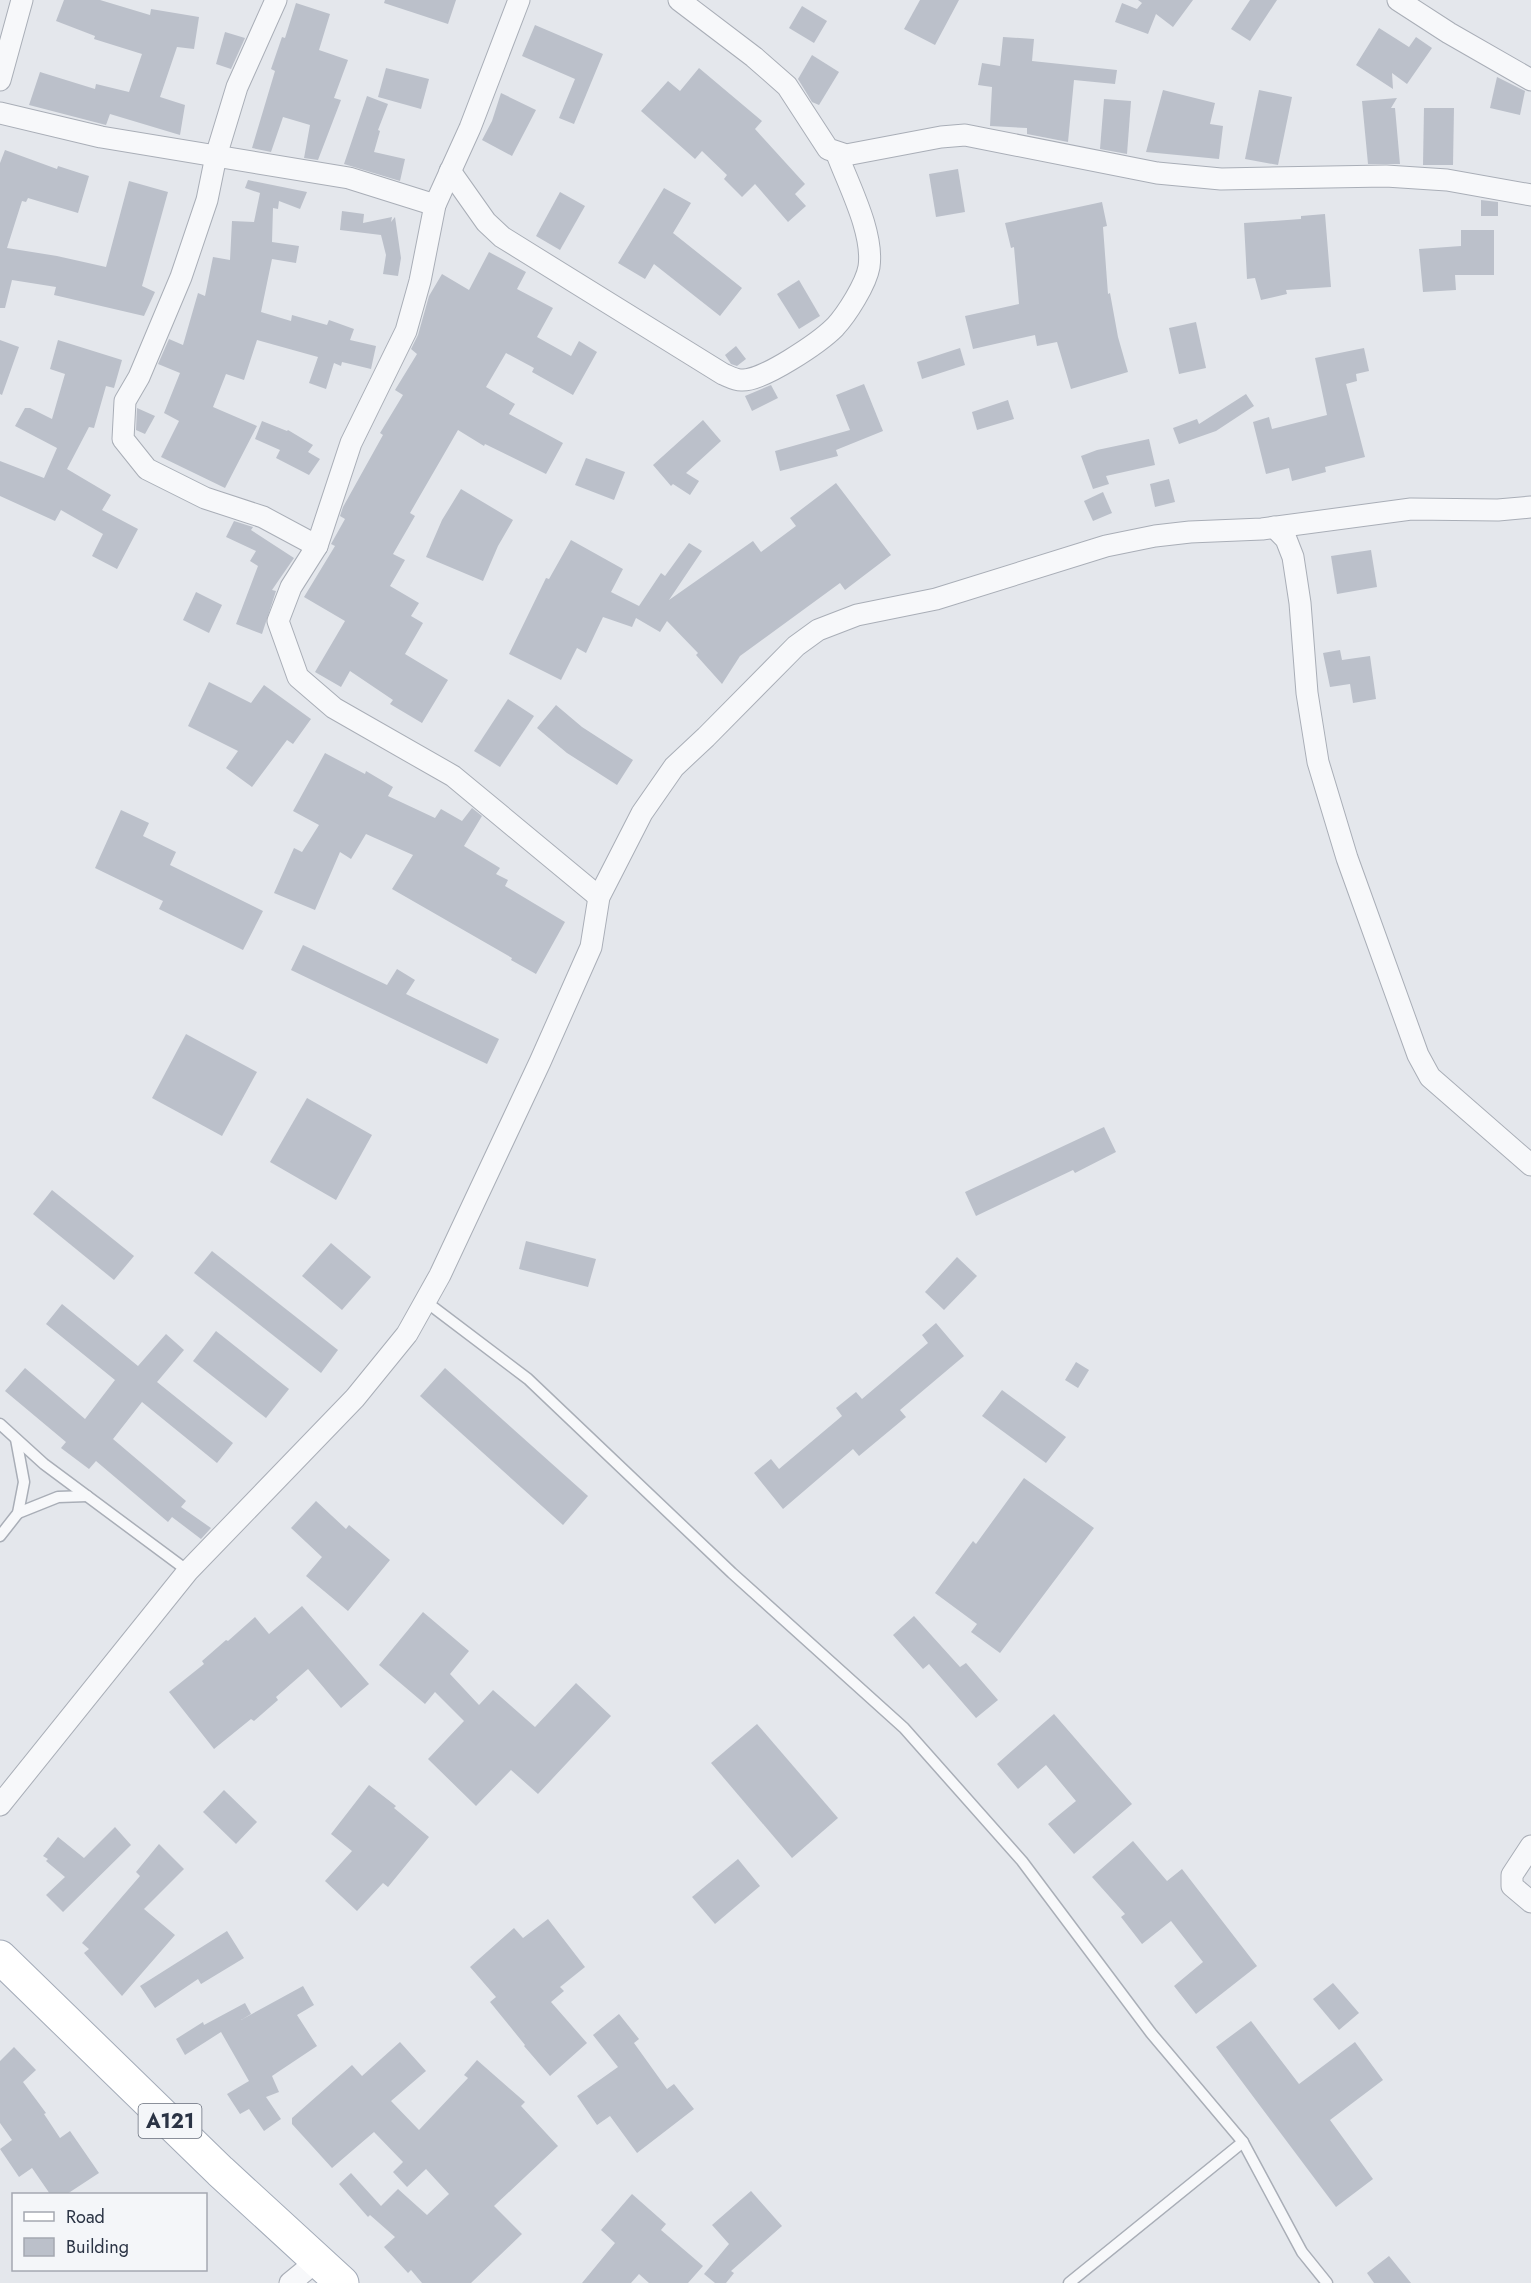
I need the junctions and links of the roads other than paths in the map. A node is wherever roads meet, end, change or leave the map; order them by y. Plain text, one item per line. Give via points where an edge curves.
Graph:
1 (22, 0) edge
2 (276, 0) edge
3 (519, 0) edge
4 (679, 0) edge
5 (1398, 0) edge
6 (0, 80) edge
7 (1531, 80) edge
8 (0, 113) edge
9 (837, 154) junction
10 (216, 156) junction
11 (450, 171) junction
12 (1531, 195) edge
13 (435, 205) junction
14 (1531, 507) edge
15 (1274, 527) junction
16 (317, 546) junction
17 (599, 897) junction
18 (1531, 1165) edge
19 (425, 1301) junction
20 (0, 1424) edge
21 (16, 1439) junction
22 (87, 1496) junction
23 (18, 1513) junction
24 (0, 1536) edge
25 (188, 1571) junction
26 (0, 1805) edge
27 (1531, 1846) edge
28 (1531, 1902) edge
29 (0, 1957) edge
30 (1243, 2142) junction
31 (318, 2260) junction
32 (290, 2283) edge
33 (342, 2283) edge
34 (1069, 2283) edge
35 (1327, 2283) edge

1 - 6 street
2 - 10 street via 237,87
3 - 11 street
4 - 9 street via 787,86 828,149
5 - 7 street
8 - 10 street via 101,137
9 - 11 street via 868,238 869,268 836,326 783,364 760,376 741,380 723,374 502,237 486,222
9 - 12 street via 965,135 1157,173 1221,179 1386,176 1447,180
10 - 13 street via 349,178
10 - 16 street via 207,200 181,277 125,401 123,439 147,469 205,498 263,517
11 - 13 street
13 - 16 street via 406,331 351,443
14 - 15 street via 1411,509
15 - 17 street via 1190,532 1106,546 936,599 857,615 818,630 796,646 674,767 642,813
15 - 18 street via 1286,539 1293,557 1306,693 1318,762 1347,858 1418,1055 1430,1077
16 - 17 street via 291,587 278,621 298,677 334,708 453,776
17 - 19 street via 591,947
19 - 25 street via 407,1334 377,1373
19 - 30 lane via 528,1379 732,1573 904,1728 1022,1861 1151,2033
20 - 21 lane
21 - 22 lane
21 - 23 lane via 24,1482
22 - 23 lane via 58,1497
22 - 25 lane
23 - 24 lane
25 - 26 street
27 - 28 street via 1512,1875 1512,1886
29 - 31 main road, A121 via 220,2171
30 - 34 lane
30 - 35 lane via 1302,2252
31 - 32 street
31 - 33 main road, A121

